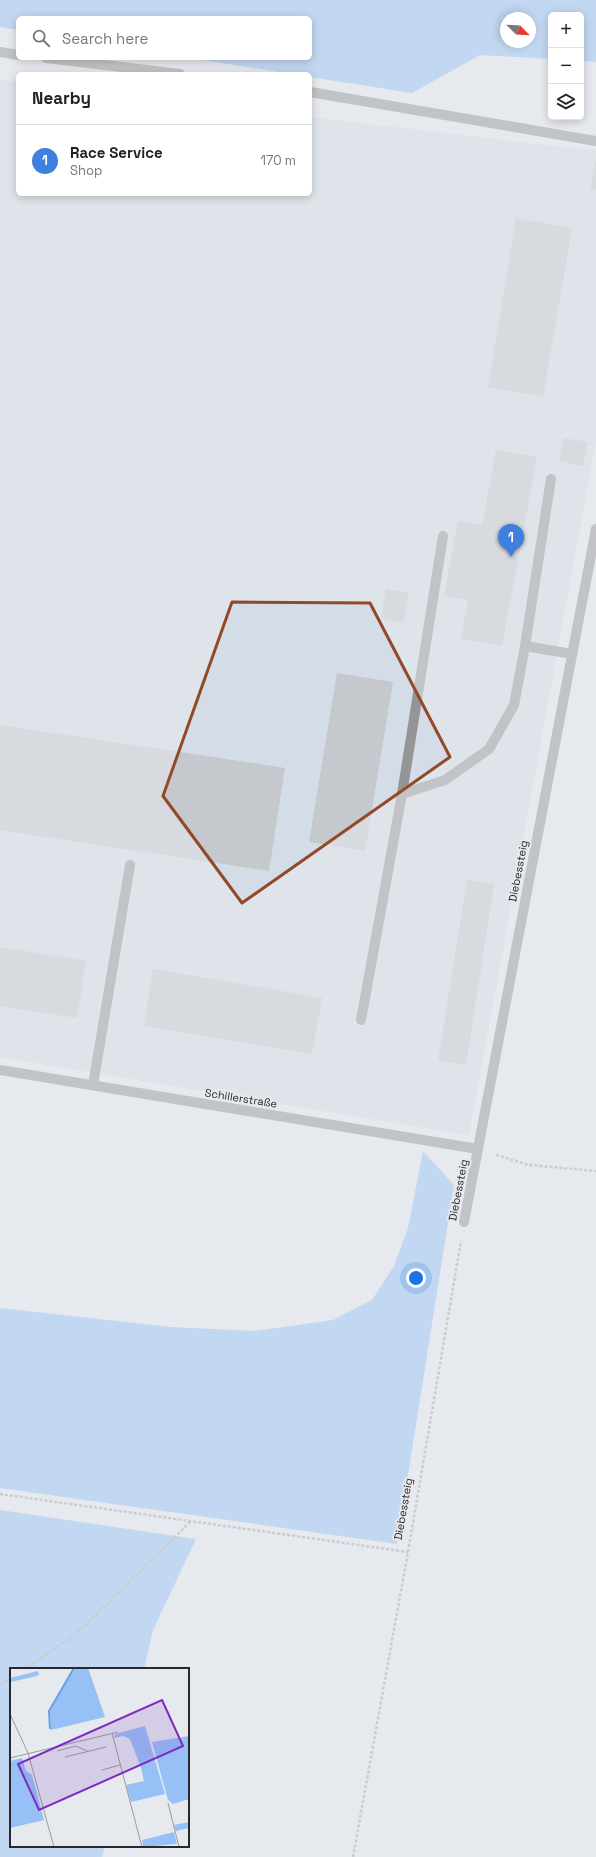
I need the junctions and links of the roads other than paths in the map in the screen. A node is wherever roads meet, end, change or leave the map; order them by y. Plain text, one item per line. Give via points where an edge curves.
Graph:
1 (0, 52) edge
2 (16, 55) edge
3 (63, 60) edge
4 (163, 72) edge
5 (312, 92) edge
6 (596, 141) edge
7 (551, 479) dead end
8 (596, 529) edge
9 (443, 536) dead end
10 (525, 646) junction
11 (572, 654) junction
12 (402, 794) junction
13 (130, 865) dead end
14 (361, 1020) dead end
15 (0, 1070) edge
16 (93, 1085) junction
17 (478, 1149) junction
18 (464, 1222) road end

1 - 2 lane
3 - 4 lane
5 - 6 lane
7 - 10 lane
8 - 11 lane, Diebessteig
9 - 12 lane
10 - 11 lane
10 - 12 lane via 514,705 489,749 446,780
11 - 17 lane, Diebessteig
12 - 14 lane
13 - 16 lane
15 - 16 lane, Schillerstraße
16 - 17 lane, Schillerstraße
17 - 18 lane, Diebessteig

